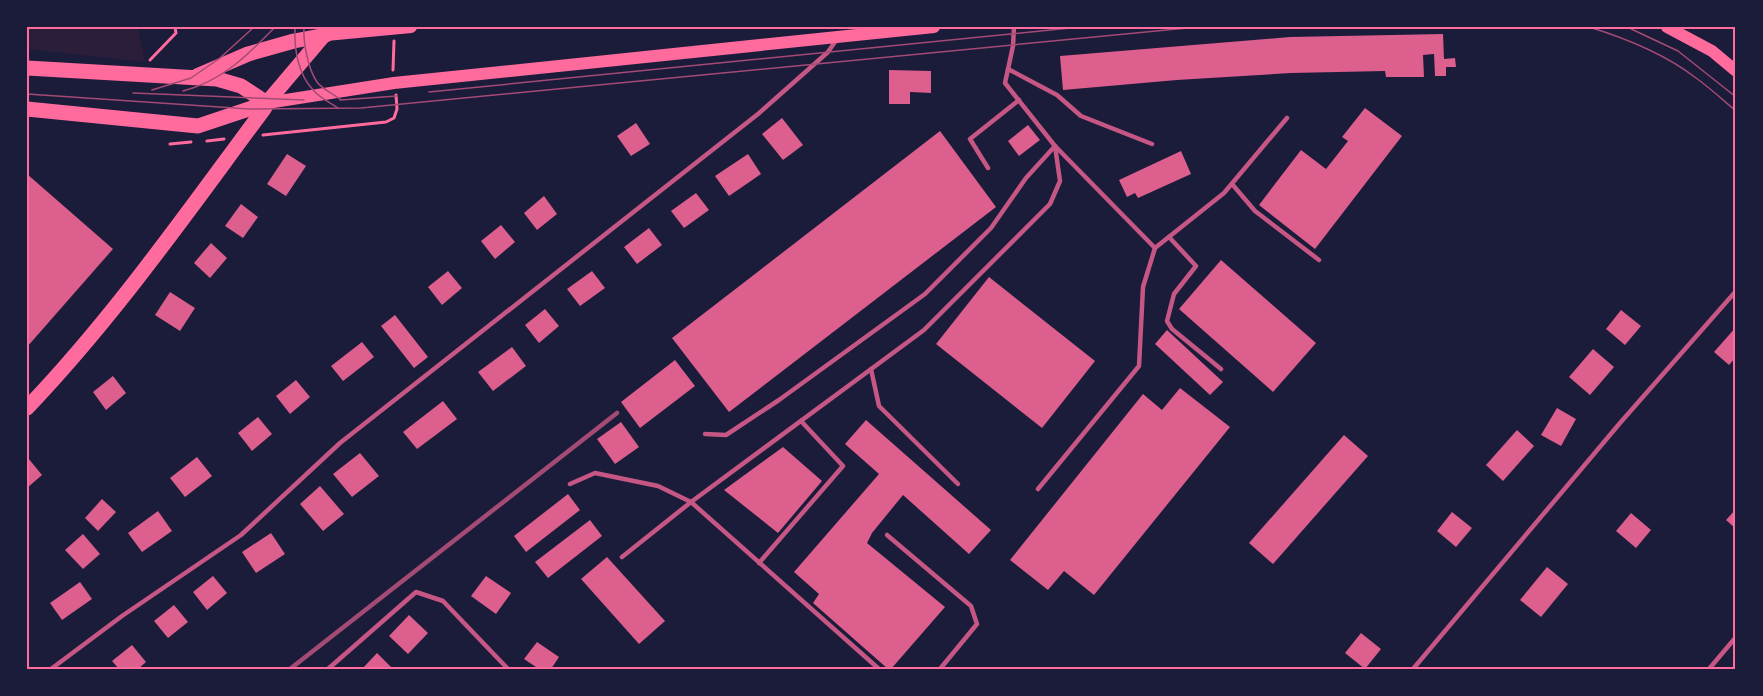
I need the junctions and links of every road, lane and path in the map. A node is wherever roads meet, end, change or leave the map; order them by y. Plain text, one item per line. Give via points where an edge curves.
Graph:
1 (411, 27) edge
2 (934, 27) edge
3 (1014, 27) edge
4 (1672, 28) edge
5 (329, 31) edge
6 (307, 33) edge
7 (838, 36) junction
8 (394, 39) dead end
9 (27, 68) edge
10 (1008, 69) junction
11 (1736, 72) edge
12 (393, 74) dead end
13 (191, 78) junction
14 (395, 90) dead end
15 (1019, 100) junction
16 (268, 101) junction
17 (27, 109) edge
18 (1287, 118) dead end
19 (243, 137) junction
20 (170, 144) dead end
21 (1152, 144) dead end
22 (1055, 146) junction
23 (988, 168) dead end
24 (1232, 184) junction
25 (1170, 237) junction
26 (1155, 248) junction
27 (1319, 261) dead end
28 (1736, 291) edge
29 (871, 369) junction
30 (1221, 369) dead end
31 (27, 408) edge
32 (801, 421) junction
33 (705, 434) dead end
34 (570, 484) dead end
35 (958, 484) dead end
36 (1038, 489) dead end
37 (691, 502) junction
38 (887, 535) dead end
39 (621, 557) dead end
40 (759, 563) junction
41 (1736, 637) edge
42 (51, 669) edge
43 (328, 669) edge
44 (508, 669) edge
45 (879, 669) edge
46 (940, 669) edge
47 (1413, 669) edge
48 (1708, 669) edge

1 - 5 main road
2 - 7 main road
3 - 10 lane
4 - 11 main road via 1712,51
5 - 6 main road
5 - 16 main road
6 - 13 main road
6 - 16 main road
7 - 16 main road via 394,83
7 - 42 lane via 828,52 758,114 340,443 240,535
8 - 12 path
9 - 13 main road
10 - 15 lane via 1005,83
10 - 21 lane via 1057,95 1081,116
13 - 16 main road via 217,79 241,86
14 - 19 path via 397,109 394,118 386,122
15 - 22 lane
15 - 23 lane via 970,139
16 - 17 main road via 198,126
16 - 19 main road
18 - 24 lane
19 - 20 path
19 - 31 main road via 138,278 68,365
22 - 26 lane
22 - 29 lane via 1060,182 1050,204 924,330
22 - 33 lane via 1026,178 991,228 925,294 726,435
24 - 25 lane
24 - 27 lane via 1255,210
25 - 26 lane
25 - 30 lane via 1196,266 1174,294 1167,321
26 - 36 lane via 1143,287 1139,366
28 - 47 lane
29 - 32 lane
29 - 35 lane via 879,406
32 - 37 lane
32 - 40 lane via 843,466
34 - 37 lane via 595,473 658,486
37 - 39 lane
37 - 40 lane
38 - 46 lane via 971,606 977,624
40 - 45 lane
41 - 48 lane
43 - 44 lane via 416,592 443,601

